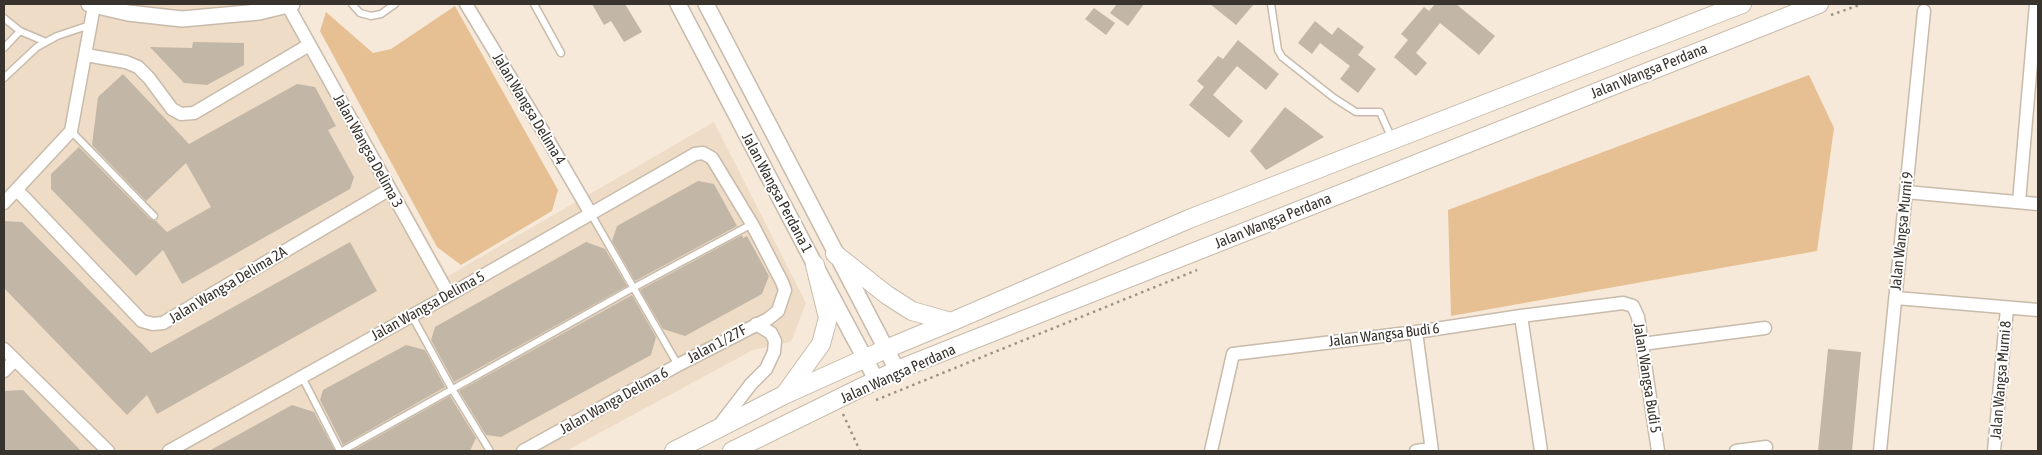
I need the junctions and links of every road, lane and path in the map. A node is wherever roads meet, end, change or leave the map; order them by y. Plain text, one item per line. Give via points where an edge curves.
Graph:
1 (352, 4) edge
2 (395, 4) edge
3 (466, 4) edge
4 (534, 4) edge
5 (678, 4) edge
6 (706, 4) edge
7 (1271, 4) edge
8 (1742, 4) edge
9 (1819, 4) edge
10 (2036, 4) edge
11 (91, 5) edge
12 (290, 5) edge
13 (1924, 11) dead end
14 (4, 18) edge
15 (90, 25) junction
16 (20, 31) junction
17 (46, 42) junction
18 (309, 44) junction
19 (4, 48) edge
20 (561, 53) dead end
21 (86, 55) junction
22 (4, 78) edge
23 (71, 131) junction
24 (1393, 141) junction
25 (390, 189) junction
26 (17, 190) junction
27 (1906, 192) junction
28 (2019, 202) junction
29 (4, 203) edge
30 (2038, 204) edge
31 (591, 214) junction
32 (154, 216) dead end
33 (752, 224) junction
34 (835, 254) junction
35 (815, 265) junction
36 (633, 288) junction
37 (449, 295) junction
38 (1896, 298) junction
39 (1633, 306) joint
40 (2007, 308) junction
41 (2038, 310) edge
42 (412, 316) junction
43 (1521, 316) junction
44 (951, 322) junction
45 (756, 324) junction
46 (1765, 328) dead end
47 (1416, 332) junction
48 (1642, 344) junction
49 (4, 348) edge
50 (886, 348) junction
51 (866, 358) junction
52 (15, 360) junction
53 (678, 365) junction
54 (897, 370) junction
55 (4, 371) edge
56 (302, 376) junction
57 (878, 380) junction
58 (452, 389) junction
59 (784, 395) junction
60 (837, 400) junction
61 (713, 433) junction
62 (1766, 447) dead end
63 (1431, 450) edge
64 (108, 451) edge
65 (169, 451) edge
66 (341, 451) edge
67 (490, 451) edge
68 (524, 451) edge
69 (674, 451) edge
70 (732, 451) edge
71 (860, 451) edge
72 (1211, 451) edge
73 (1416, 451) edge
74 (1541, 451) edge
75 (1658, 451) edge
76 (1736, 451) edge
77 (1880, 451) edge
78 (1994, 451) edge

1 - 2 lane via 360,13 371,16 381,14
3 - 31 street, Jalan Wangsa Delima 4
4 - 20 lane
5 - 35 street, Jalan Wangsa Perdana 1
6 - 34 street, Jalan Wangsa Perdana 1
7 - 24 lane via 1282,57 1356,112 1380,112
8 - 24 main road, Jalan Wangsa Perdana
9 - 54 main road, Jalan Wangsa Perdana
10 - 28 street
11 - 12 street via 182,19 251,13
11 - 15 street
12 - 18 street, Jalan Wangsa Delima 3
13 - 27 street, Jalan Wangsa Murni 9
14 - 16 lane
15 - 17 lane
15 - 21 street
16 - 17 lane
16 - 19 lane
17 - 22 lane
18 - 21 street via 194,113 187,114 172,109 138,67
18 - 25 street, Jalan Wangsa Delima 3
21 - 23 street
23 - 26 street
23 - 32 lane
24 - 44 main road, Jalan Wangsa Perdana via 1189,219
25 - 26 street, Jalan Wangsa Delima 2A via 163,323 153,324 142,321
25 - 37 street, Jalan Wangsa Delima 3
26 - 29 street
27 - 28 street
27 - 38 street, Jalan Wangsa Murni 9
28 - 30 street
31 - 33 street, Jalan Wangsa Delima 5 via 695,154 703,153 712,158
31 - 36 lane
31 - 37 street, Jalan Wangsa Delima 5
33 - 36 lane
33 - 45 street, Jalan 1/27F via 785,290 778,311
34 - 44 main road via 912,311
34 - 50 street, Jalan Wangsa Perdana 1
35 - 51 street, Jalan Wangsa Perdana 1
35 - 59 main road via 828,318 821,344
36 - 53 lane
36 - 58 lane
37 - 42 street, Jalan Wangsa Delima 5
38 - 40 street
38 - 77 street, Jalan Wangsa Murni 9
39 - 43 street, Jalan Wangsa Budi 6 via 1622,303
39 - 48 street, Jalan Wangsa Budi 5
40 - 41 street
40 - 78 street, Jalan Wangsa Murni 8
42 - 56 street, Jalan Wangsa Delima 5
42 - 58 lane
43 - 47 street, Jalan Wangsa Budi 6
43 - 74 street
44 - 50 main road, Jalan Wangsa Perdana
45 - 53 street, Jalan 1/27F
45 - 61 street via 771,333 774,352 766,369
46 - 48 street
47 - 63 street
47 - 72 street, Jalan Wangsa Budi 6 via 1233,354
48 - 75 street, Jalan Wangsa Budi 5
49 - 52 street
50 - 51 main road, Jalan Wangsa Perdana
50 - 54 street, Jalan Wangsa Perdana 1
51 - 57 street, Jalan Wangsa Perdana 1
51 - 59 main road, Jalan Wangsa Perdana
52 - 55 street
52 - 64 street
53 - 68 street, Jalan Wanga Delima 6
54 - 57 main road, Jalan Wangsa Perdana
56 - 65 street, Jalan Wangsa Delima 5
56 - 66 lane
57 - 60 main road, Jalan Wangsa Perdana
58 - 66 lane
58 - 67 lane
59 - 61 main road, Jalan Wangsa Perdana
60 - 70 main road, Jalan Wangsa Perdana
60 - 71 path
61 - 69 main road, Jalan Wangsa Perdana
62 - 76 street
63 - 73 street

